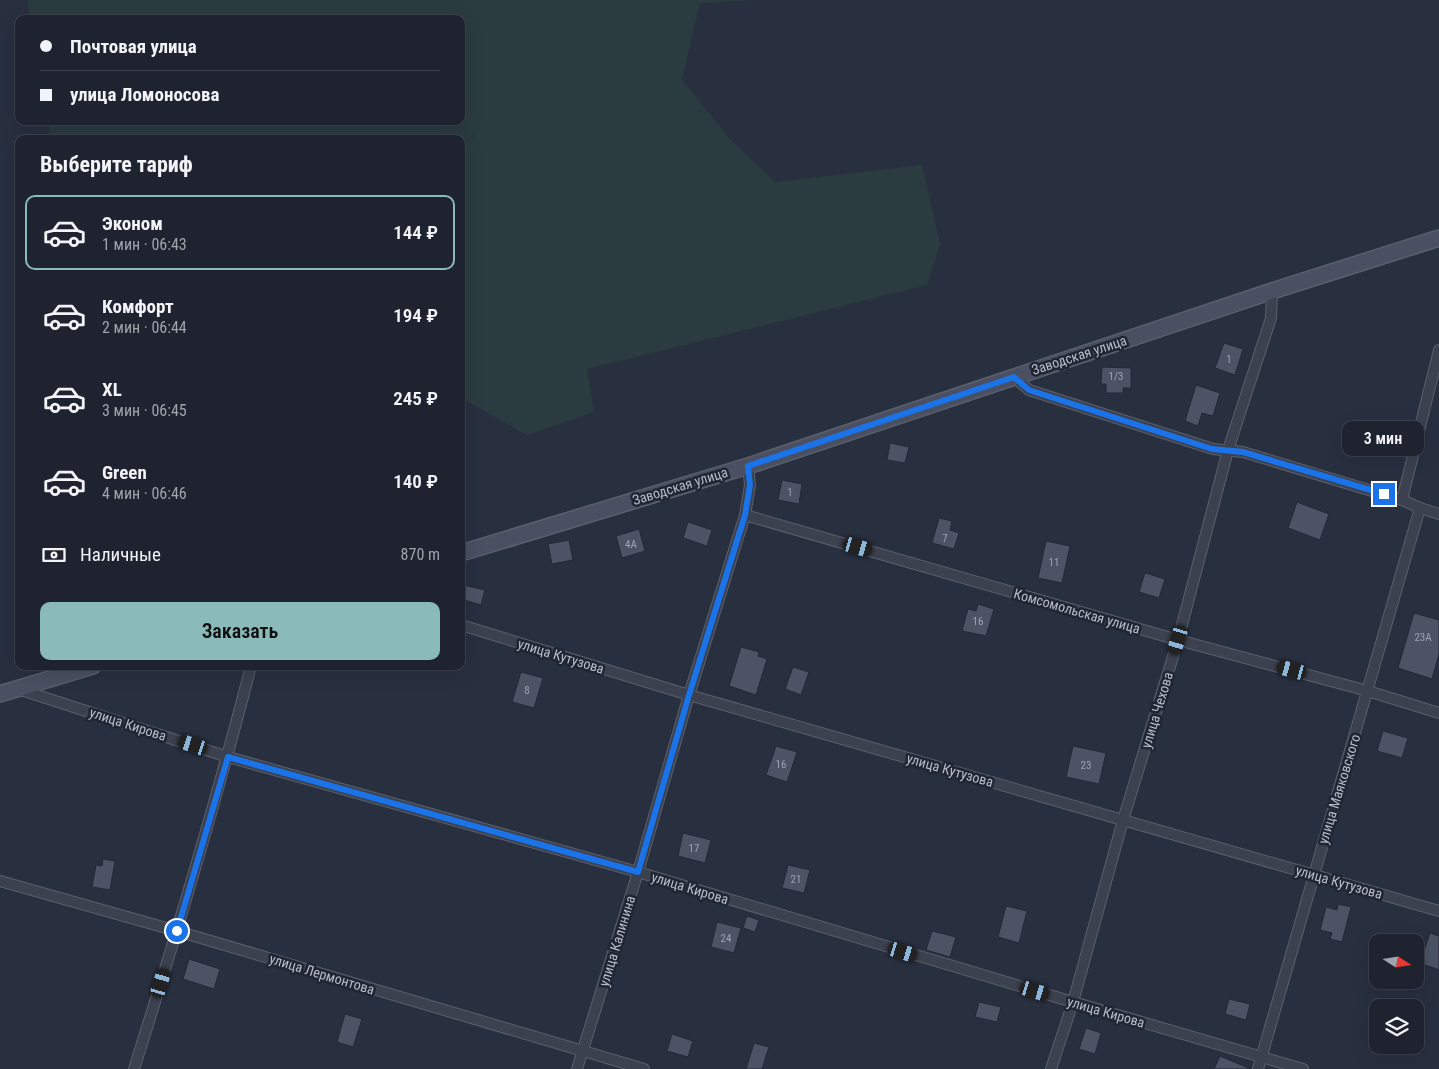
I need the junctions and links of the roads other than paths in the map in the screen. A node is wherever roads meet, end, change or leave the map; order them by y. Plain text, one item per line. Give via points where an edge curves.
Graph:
1 (1439, 238) edge
2 (1272, 292) junction
3 (1439, 350) edge
4 (1014, 377) junction
5 (1228, 450) junction
6 (748, 466) junction
7 (1402, 500) junction
8 (1420, 508) junction
9 (1439, 514) edge
10 (745, 515) junction
11 (465, 552) edge
12 (465, 626) edge
13 (1178, 640) junction
14 (80, 670) edge
15 (249, 670) edge
16 (18, 689) junction
17 (1368, 691) junction
18 (0, 694) edge
19 (689, 695) junction
20 (1439, 713) edge
21 (228, 757) junction
22 (1123, 820) junction
23 (638, 872) junction
24 (1313, 875) junction
25 (0, 881) edge
26 (1439, 911) edge
27 (177, 931) junction
28 (1073, 1002) junction
29 (582, 1051) junction
30 (1261, 1057) junction
31 (134, 1069) edge
32 (578, 1069) edge
33 (644, 1069) edge
34 (1051, 1069) edge
35 (1258, 1069) edge
36 (1304, 1069) edge

1 - 2 street, Заводская улица
2 - 4 street, Заводская улица
2 - 5 street, улица Чехова via 1271,318
3 - 7 street
4 - 5 street via 1029,390 1212,449
4 - 6 street, Заводская улица
5 - 7 street
5 - 13 street, улица Чехова
6 - 10 street, улица Калинина via 750,485
6 - 11 street, Заводская улица
7 - 8 street
8 - 9 street
8 - 17 street, улица Маяковского
10 - 13 street, Комсомольская улица
10 - 19 street, улица Калинина
12 - 19 street, улица Кутузова
13 - 17 street, Комсомольская улица
13 - 22 street, улица Чехова
14 - 16 street
15 - 21 street
16 - 18 street
16 - 21 street, улица Кирова
17 - 20 street, Комсомольская улица
17 - 24 street, улица Маяковского
19 - 22 street, улица Кутузова
19 - 23 street, улица Калинина
21 - 23 street, улица Кирова
21 - 27 street
22 - 24 street, улица Кутузова
22 - 28 street, улица Чехова
23 - 28 street, улица Кирова
23 - 29 street, улица Калинина
24 - 26 street, улица Кутузова
24 - 30 street, улица Маяковского
25 - 27 street, улица Лермонтова
27 - 29 street, улица Лермонтова
27 - 31 street
28 - 30 street, улица Кирова
28 - 34 street, улица Чехова
29 - 32 street, улица Калинина
29 - 33 street, улица Лермонтова
30 - 35 street, улица Маяковского
30 - 36 street, улица Кирова

